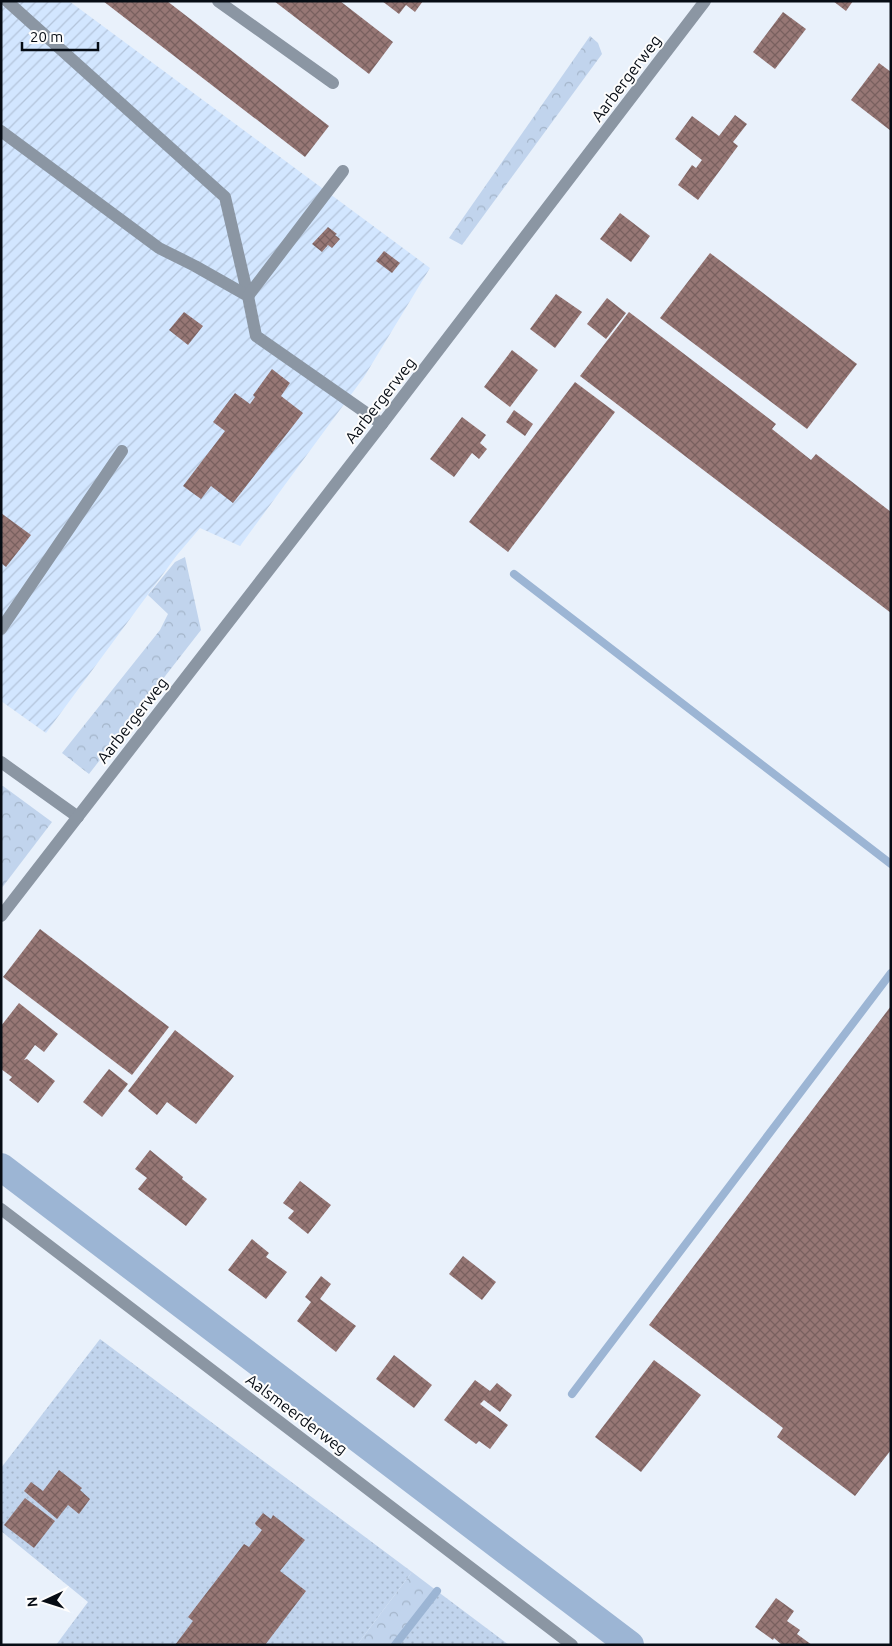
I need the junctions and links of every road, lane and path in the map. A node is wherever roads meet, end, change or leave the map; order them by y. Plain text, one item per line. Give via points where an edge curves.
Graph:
1 (7, 1) edge
2 (218, 1) edge
3 (705, 1) edge
4 (333, 83) dead end
5 (1, 132) edge
6 (343, 171) dead end
7 (248, 296) junction
8 (382, 424) junction
9 (122, 451) dead end
10 (1, 628) edge
11 (1, 762) edge
12 (78, 816) junction
13 (1, 916) edge
14 (1, 1209) edge
15 (572, 1645) edge

1 - 7 street via 225,197
2 - 4 street
3 - 8 street, Aarbergerweg
5 - 7 street via 158,248
6 - 7 street
7 - 8 street via 256,336
8 - 12 street, Aarbergerweg
9 - 10 street
11 - 12 street
12 - 13 street, Aarbergerweg
14 - 15 street, Aalsmeerderweg

